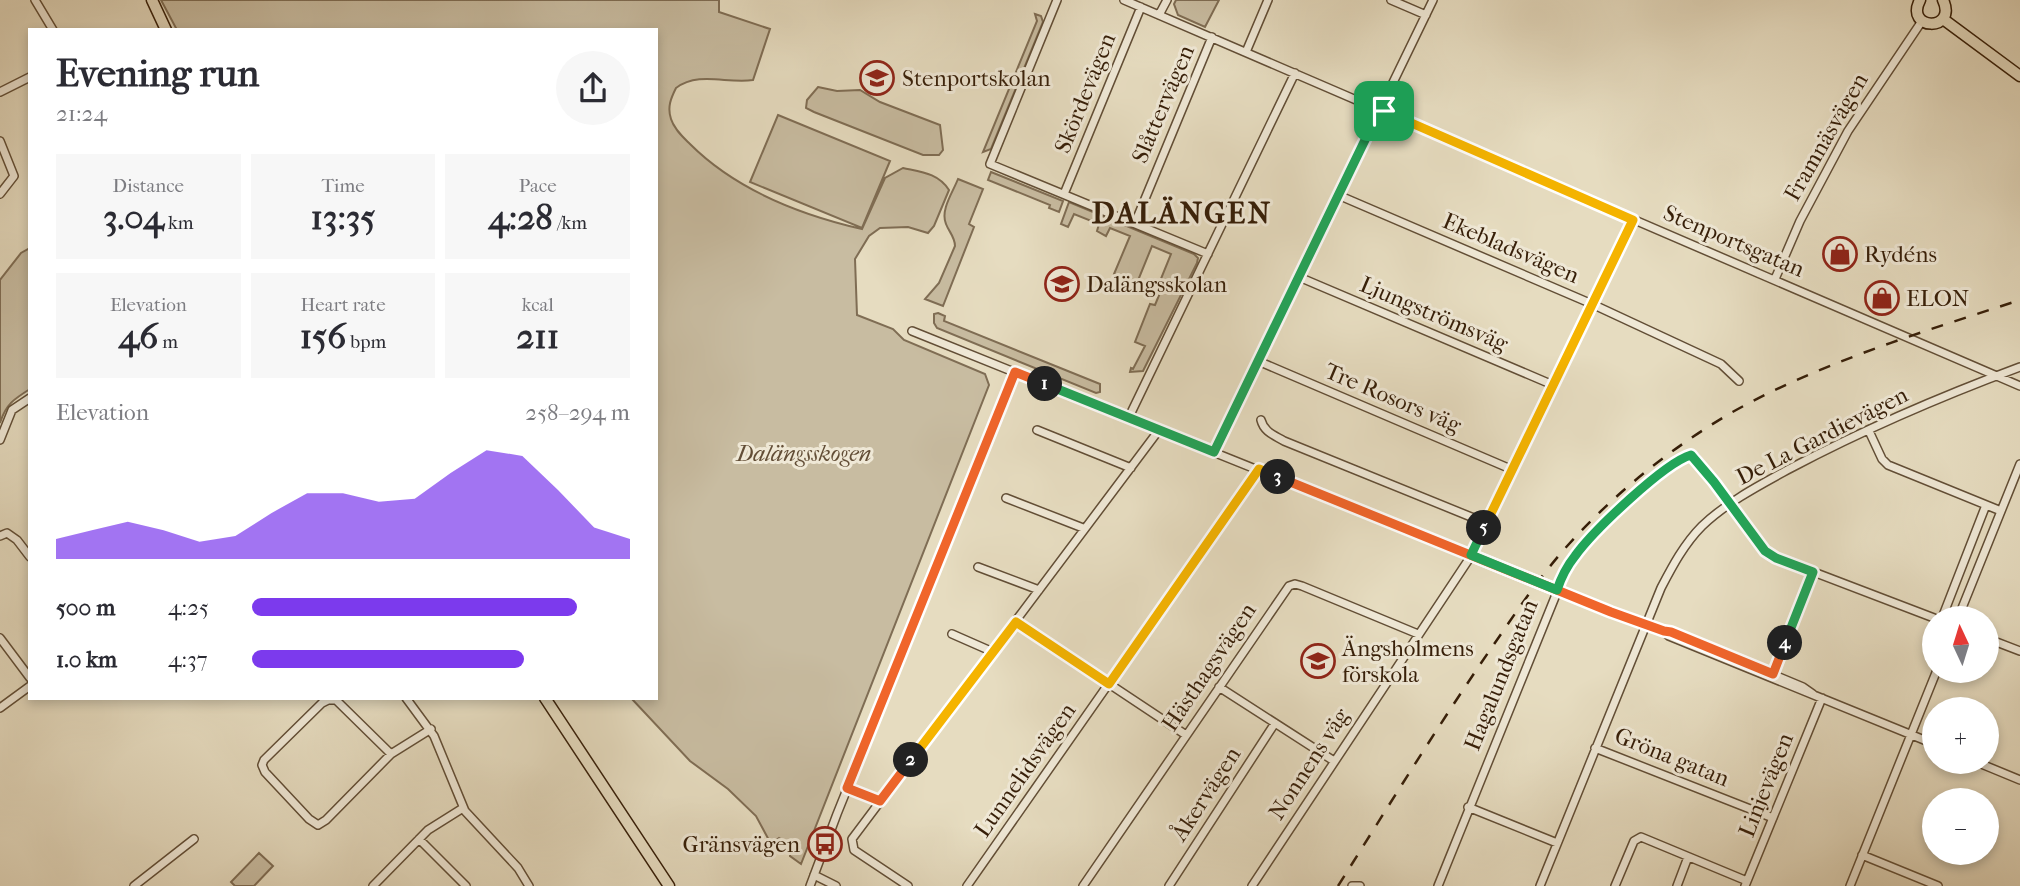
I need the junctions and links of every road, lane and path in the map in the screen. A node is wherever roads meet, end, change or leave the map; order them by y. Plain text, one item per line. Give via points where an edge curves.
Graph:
1 (35, 0) edge
2 (152, 0) edge
3 (1057, 0) edge
4 (1124, 0) edge
5 (1167, 0) edge
6 (1268, 0) edge
7 (1391, 0) edge
8 (1433, 0) edge
9 (1943, 0) edge
10 (1918, 1) edge
11 (1141, 7) junction
12 (1159, 15) junction
13 (1426, 15) junction
14 (1943, 19) junction
15 (1922, 20) junction
16 (52, 28) edge
17 (165, 28) edge
18 (1212, 37) junction
19 (1246, 52) junction
20 (1295, 73) junction
21 (2020, 76) edge
22 (28, 78) edge
23 (0, 92) edge
24 (1380, 109) junction
25 (0, 141) edge
26 (0, 194) edge
27 (1064, 194) junction
28 (1338, 195) junction
29 (1633, 220) junction
30 (1135, 223) junction
31 (1208, 254) junction
32 (1299, 277) junction
33 (1775, 279) junction
34 (1592, 304) junction
35 (912, 331) dead end
36 (1258, 361) junction
37 (2020, 367) edge
38 (1015, 372) junction
39 (1995, 375) junction
40 (1739, 381) dead end
41 (1553, 385) junction
42 (2020, 386) edge
43 (28, 399) edge
44 (1129, 417) junction
45 (1261, 420) dead end
46 (1159, 429) junction
47 (1037, 430) dead end
48 (1869, 430) junction
49 (0, 440) edge
50 (1214, 452) junction
51 (2020, 464) edge
52 (1130, 468) junction
53 (1259, 469) junction
54 (1513, 470) junction
55 (1006, 498) dead end
56 (1730, 504) junction
57 (1986, 505) junction
58 (2001, 511) junction
59 (1486, 523) junction
60 (1083, 528) junction
61 (0, 536) edge
62 (28, 554) edge
63 (1471, 555) junction
64 (978, 567) dead end
65 (1813, 572) junction
66 (1039, 590) junction
67 (1557, 590) junction
68 (1947, 606) edge
69 (1963, 606) edge
70 (1922, 613) edge
71 (1016, 622) junction
72 (1647, 624) junction
73 (1664, 631) junction
74 (952, 634) dead end
75 (1418, 634) junction
76 (0, 638) edge
77 (1999, 643) edge
78 (2020, 651) edge
79 (993, 652) junction
80 (1773, 674) junction
81 (28, 675) edge
82 (1932, 683) edge
83 (1109, 684) junction
84 (28, 687) edge
85 (1219, 687) junction
86 (1813, 694) junction
87 (1822, 698) junction
88 (408, 700) edge
89 (546, 700) edge
90 (0, 708) edge
91 (1275, 723) junction
92 (431, 729) junction
93 (1186, 735) junction
94 (1911, 735) junction
95 (1922, 739) edge
96 (1595, 748) junction
97 (391, 754) junction
98 (1334, 761) junction
99 (1999, 771) edge
100 (2020, 780) edge
101 (847, 788) junction
102 (880, 801) junction
103 (1468, 807) junction
104 (463, 808) junction
105 (1773, 818) junction
106 (194, 839) dead end
107 (419, 839) junction
108 (1557, 843) junction
109 (1862, 855) junction
110 (1688, 857) junction
111 (814, 875) junction
112 (1746, 884) edge
113 (134, 886) edge
114 (373, 886) edge
115 (466, 886) edge
116 (529, 886) edge
117 (669, 886) edge
118 (810, 886) edge
119 (836, 886) edge
120 (908, 886) edge
121 (967, 886) edge
122 (1083, 886) edge
123 (1169, 886) edge
124 (1252, 886) edge
125 (1438, 886) edge
126 (1540, 886) edge
127 (1615, 886) edge
128 (1677, 886) edge
129 (1850, 886) edge
130 (1938, 886) edge

1 - 16 street
2 - 17 main road
3 - 27 street via 990,164
4 - 11 street, Stenportsgatan
5 - 12 street
6 - 19 street
7 - 13 street
8 - 13 street
9 - 14 main road
10 - 15 main road
11 - 12 street, Stenportsgatan
11 - 27 street, Skördevägen
12 - 18 street, Stenportsgatan
13 - 24 street
14 - 15 main road via 1933,24
14 - 21 main road
15 - 33 street, Framnäsvägen via 1848,131
18 - 19 street, Stenportsgatan
18 - 30 street, Slåttervägen
19 - 20 street, Stenportsgatan
20 - 24 street, Stenportsgatan
20 - 31 street
22 - 23 street
24 - 28 street
24 - 29 street, Stenportsgatan
25 - 26 street via 14,176
27 - 30 street
28 - 32 street
28 - 34 street, Ekebladsvägen
29 - 33 street, Stenportsgatan
29 - 34 street, Nonnens väg
30 - 31 street
31 - 44 street
32 - 36 street
32 - 41 street, Ljungströmsväg
33 - 39 street, Stenportsgatan
34 - 40 street, Ekebladsvägen via 1721,364
34 - 41 street, Nonnens väg
35 - 38 street
36 - 50 street
36 - 54 street, Tre Rosors väg
37 - 39 street, De La Gardievägen
38 - 44 street
38 - 101 street
39 - 42 street, Stenportsgatan
39 - 48 street, De La Gardievägen
41 - 54 street, Nonnens väg
43 - 49 street via 12,410
44 - 46 street
45 - 59 street via 1269,433 1284,441
46 - 50 street
46 - 52 street
47 - 52 street
48 - 56 street, De La Gardievägen
48 - 57 street via 1888,465
50 - 53 street
51 - 58 street
52 - 60 street
53 - 63 street
53 - 83 street, Lunnelidsvägen
54 - 59 street, Nonnens väg
55 - 60 street
56 - 65 street via 1769,555
56 - 67 street, Hagalundsgatan via 1695,457 1688,455 1638,492 1576,554
56 - 72 street, De La Gardievägen via 1701,527 1684,549
57 - 58 street
57 - 68 street
58 - 69 street
59 - 63 street, Nonnens väg
60 - 66 street
61 - 62 street via 14,536
63 - 67 street
63 - 75 street, Nonnens väg
64 - 66 street
65 - 70 street
65 - 80 street
66 - 71 street
67 - 72 street
67 - 103 street, Hagalundsgatan
71 - 79 street
71 - 83 street
72 - 73 street
72 - 96 street, De La Gardievägen
73 - 80 street
73 - 86 street
74 - 79 street
75 - 85 street, Hästhagsvägen via 1291,584
75 - 98 street, Nonnens väg
76 - 81 street
77 - 78 street
79 - 102 street
80 - 86 street
82 - 94 street
83 - 93 street
83 - 121 street, Lunnelidsvägen
84 - 90 street
85 - 91 street
85 - 93 street, Hästhagsvägen
86 - 87 street
87 - 94 street
87 - 105 street, Linjevägen
88 - 92 street
89 - 117 main road
91 - 98 street
91 - 123 street, Åkervägen
92 - 97 street
92 - 104 street
93 - 122 street, Hästhagsvägen
94 - 95 street
94 - 109 street
96 - 105 street, Gröna gatan
96 - 108 street, De La Gardievägen
97 - 97 street via 318,824 262,765 328,700 335,700
98 - 124 street, Nonnens väg
99 - 100 street
101 - 102 street
101 - 111 street
102 - 120 street via 852,839 854,850
103 - 108 street
103 - 125 street, Hagalundsgatan
104 - 107 street
104 - 116 street
105 - 112 street, Linjevägen
106 - 113 street
107 - 114 street
107 - 115 street
108 - 126 street, De La Gardievägen
109 - 129 street
109 - 130 street
110 - 112 street
110 - 127 street via 1637,839
110 - 128 street
111 - 118 street
111 - 119 street

